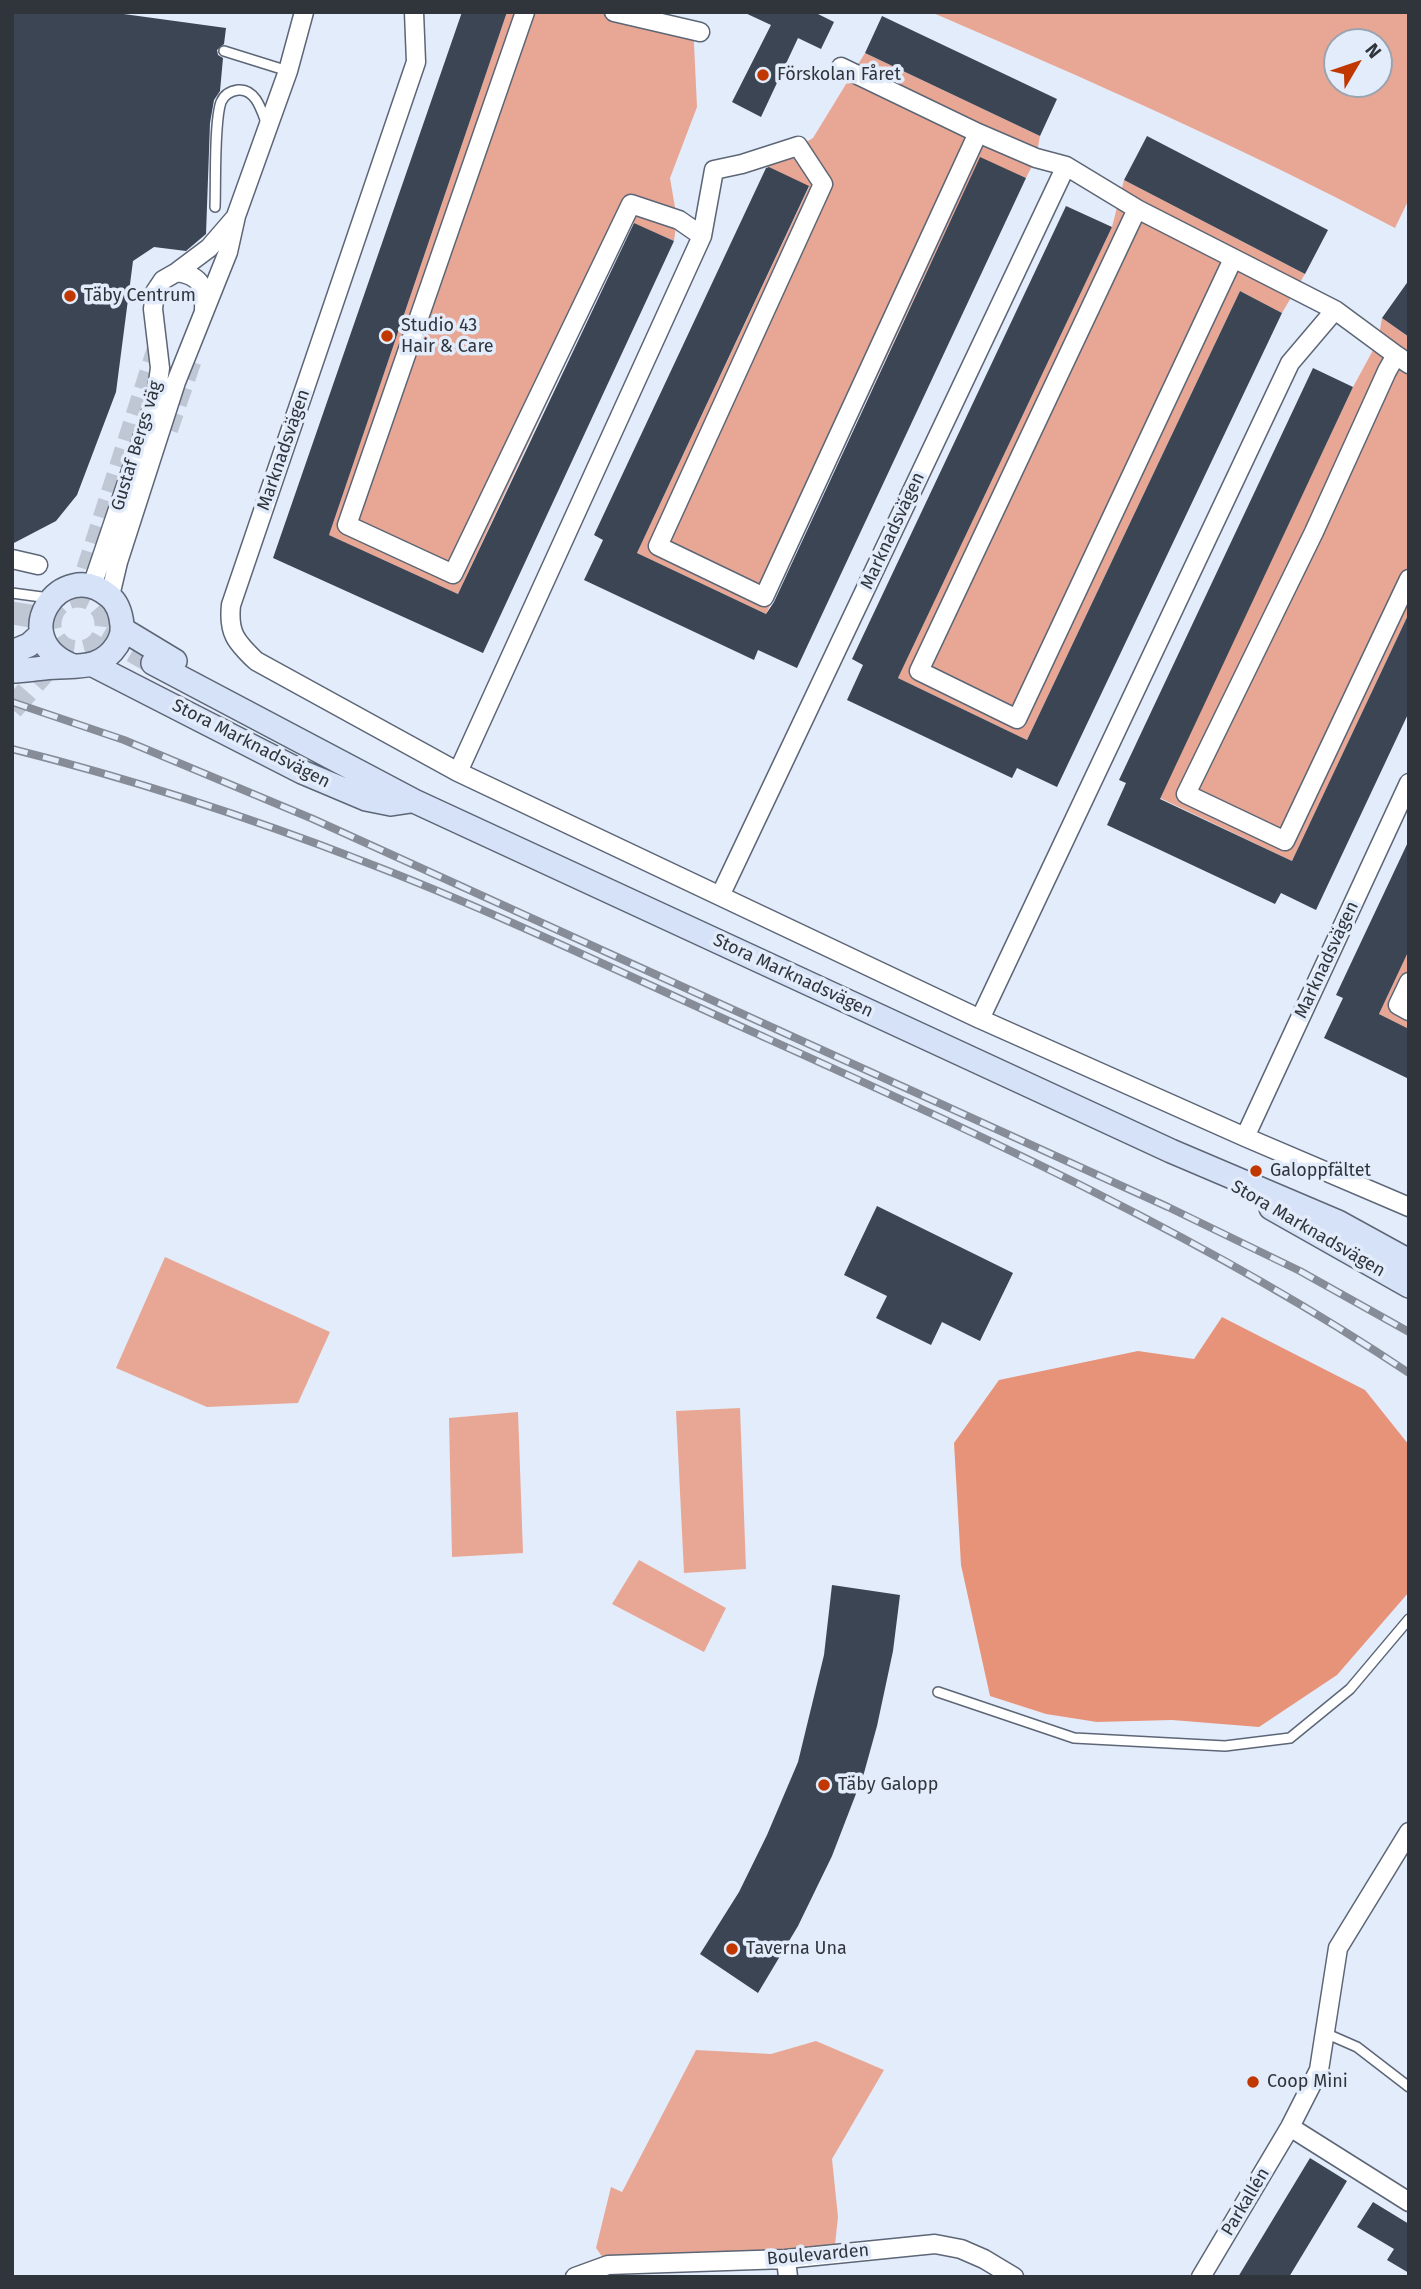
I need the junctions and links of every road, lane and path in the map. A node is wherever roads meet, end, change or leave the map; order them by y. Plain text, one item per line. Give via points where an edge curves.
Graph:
1 (304, 12) edge
2 (414, 12) edge
3 (525, 12) edge
4 (614, 12) edge
5 (700, 32) dead end
6 (224, 51) dead end
7 (841, 66) dead end
8 (288, 71) junction
9 (267, 125) junction
10 (978, 134) junction
11 (1066, 166) junction
12 (215, 207) dead end
13 (1137, 209) junction
14 (236, 216) junction
15 (702, 236) junction
16 (1233, 259) junction
17 (177, 272) junction
18 (1335, 310) junction
19 (204, 314) junction
20 (1402, 360) edge
21 (12, 559) edge
22 (38, 565) dead end
23 (1409, 579) edge
24 (101, 591) junction
25 (12, 593) edge
26 (50, 599) junction
27 (122, 629) junction
28 (41, 634) junction
29 (12, 652) edge
30 (153, 663) tunnel mouth
31 (83, 666) junction
32 (12, 671) edge
33 (458, 772) junction
34 (1409, 783) edge
35 (414, 801) junction
36 (720, 896) junction
37 (1409, 982) edge
38 (1409, 1011) edge
39 (980, 1019) junction
40 (1245, 1138) junction
41 (1171, 1151) junction
42 (1409, 1208) edge
43 (1409, 1261) edge
44 (1409, 1286) edge
45 (1409, 1619) edge
46 (938, 1692) dead end
47 (1409, 1832) edge
48 (1325, 2033) junction
49 (1409, 2087) edge
50 (1290, 2127) junction
51 (1409, 2202) edge
52 (787, 2268) edge
53 (575, 2277) edge
54 (1014, 2277) edge
55 (1201, 2277) edge

1 - 8 street, Gustaf Bergs väg
2 - 33 street, Marknadsvägen via 416,62 229,621 240,646 256,661
3 - 15 street via 347,525 453,574 631,204 679,220
4 - 5 street
6 - 8 lane
7 - 10 street
8 - 9 street, Gustaf Bergs väg
9 - 12 lane via 251,94 244,89 226,95 218,128
9 - 14 street, Gustaf Bergs väg
10 - 11 street
10 - 15 street via 764,597 658,546 823,184 798,146 715,170
11 - 13 street
11 - 36 street, Marknadsvägen
13 - 16 street
13 - 16 street via 919,671 1017,719
14 - 17 street, Gustaf Bergs väg via 209,248
14 - 19 street, Gustaf Bergs väg via 228,252
15 - 33 street
16 - 18 street
17 - 19 street via 190,274 205,291
17 - 24 street, Gustaf Bergs väg via 155,292 160,368 156,397
18 - 20 street
18 - 39 street via 1290,363
19 - 24 street, Gustaf Bergs väg via 176,382 118,562
20 - 23 street via 1387,371 1186,794 1284,841
21 - 22 street
24 - 26 street via 79,584
24 - 27 street via 120,612
25 - 26 lane
26 - 28 street
27 - 31 street via 110,655
27 - 35 street, Stora Marknadsvägen via 390,773
28 - 29 street
28 - 31 street via 60,661
30 - 35 street, Stora Marknadsvägen
31 - 32 street
31 - 35 street, Stora Marknadsvägen via 366,799 391,804
33 - 36 street, Marknadsvägen
34 - 40 street, Marknadsvägen
35 - 41 street, Stora Marknadsvägen
36 - 39 street, Marknadsvägen
37 - 38 street via 1398,1005
39 - 40 street, Marknadsvägen
40 - 42 street, Marknadsvägen
41 - 43 street, Stora Marknadsvägen via 1338,1222
41 - 44 street, Stora Marknadsvägen
45 - 46 lane via 1350,1689 1290,1738 1225,1746 1074,1738
47 - 48 street, Parkallén via 1338,1948
48 - 49 lane via 1357,2047
48 - 50 street, Parkallén via 1320,2070
50 - 51 street
50 - 55 street, Parkallén
52 - 53 street, Boulevarden via 608,2265
52 - 54 street, Boulevarden via 935,2244 961,2249

